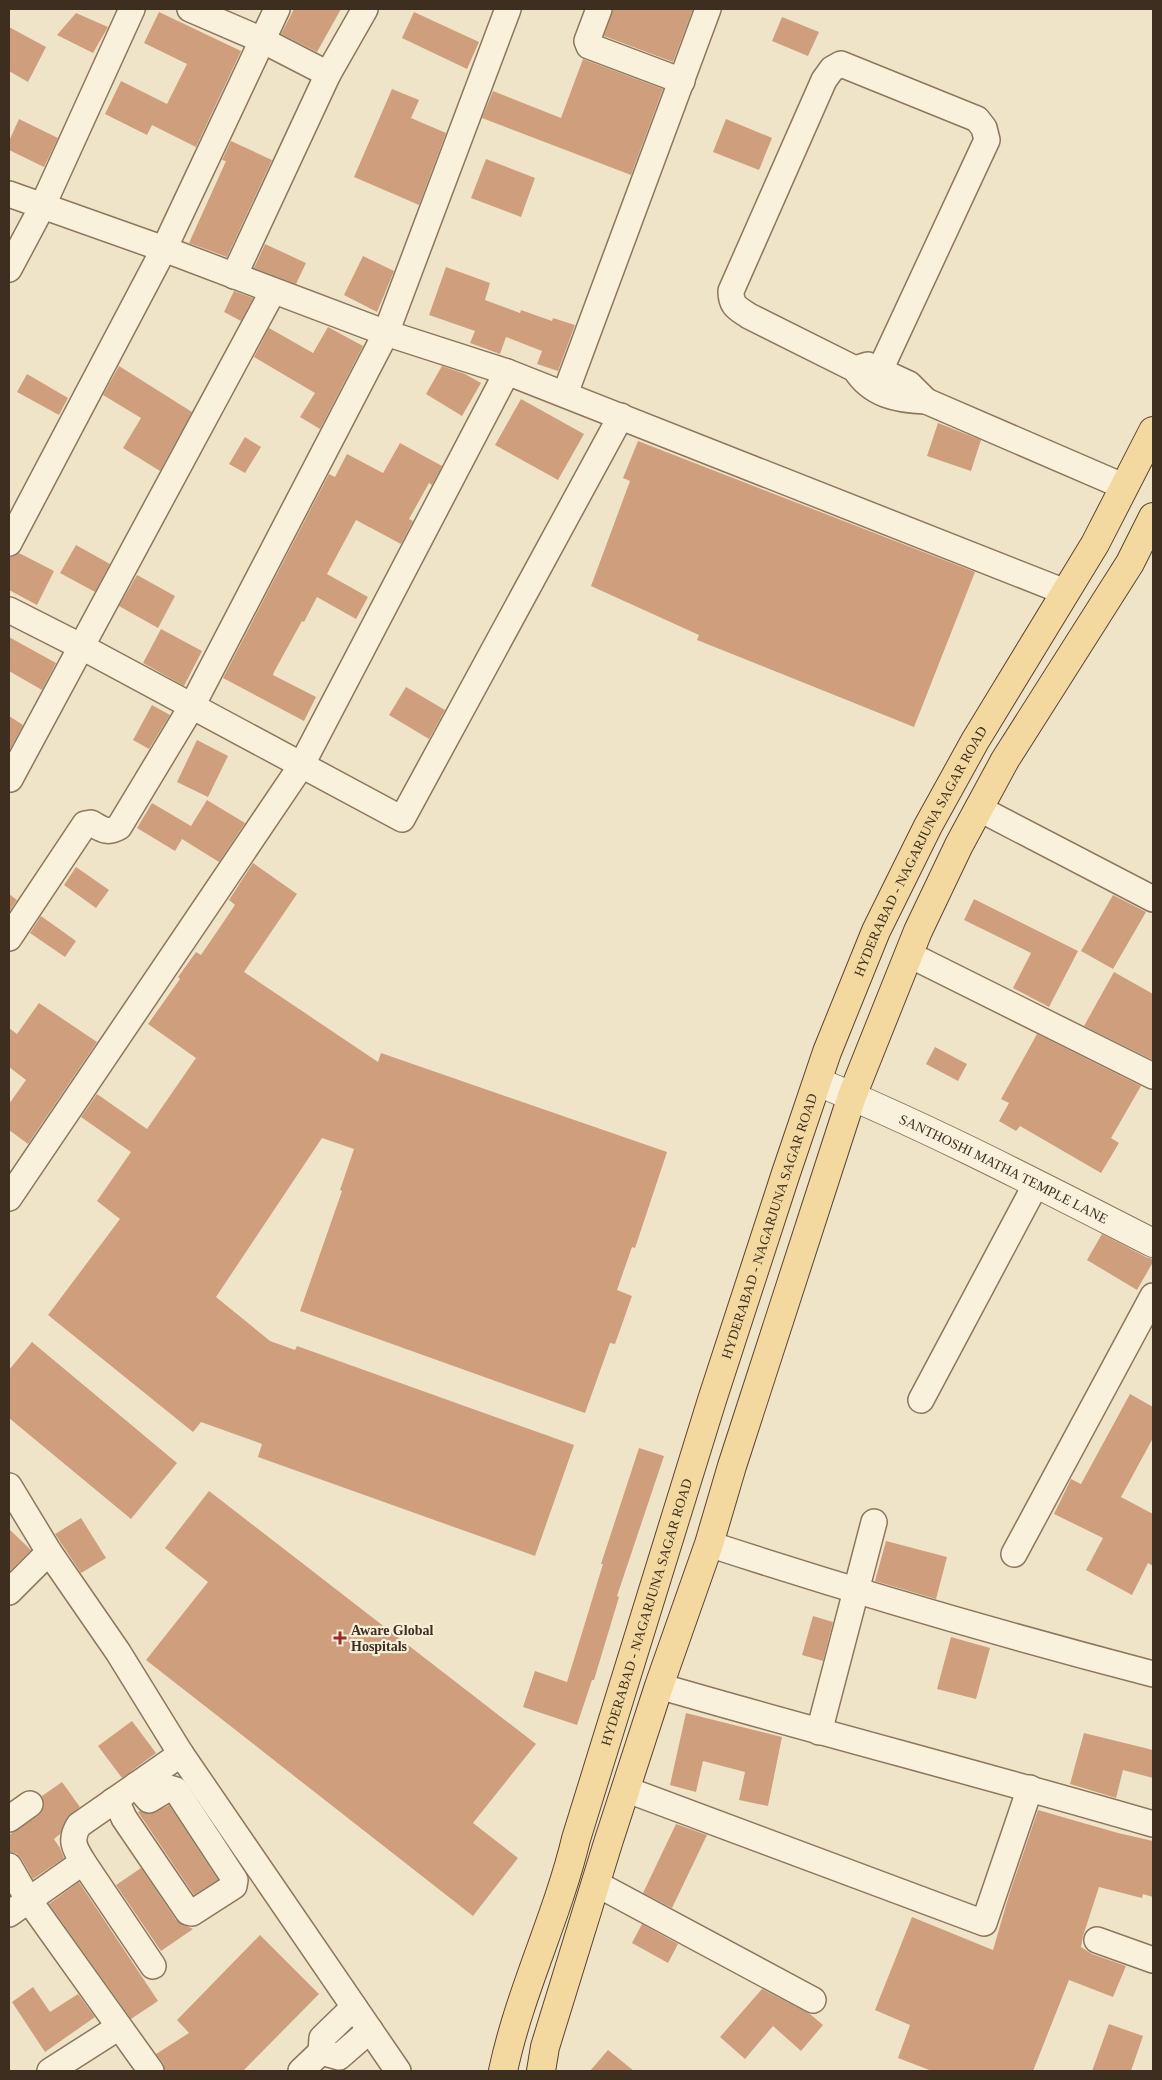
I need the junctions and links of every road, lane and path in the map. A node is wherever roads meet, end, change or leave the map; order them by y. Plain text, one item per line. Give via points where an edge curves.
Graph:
1 (132, 9) edge
2 (190, 9) edge
3 (277, 9) edge
4 (364, 9) edge
5 (508, 9) edge
6 (599, 9) edge
7 (708, 9) edge
8 (262, 40) junction
9 (328, 74) junction
10 (682, 81) junction
11 (9, 194) edge
12 (42, 207) junction
13 (164, 249) junction
14 (9, 269) edge
15 (234, 276) junction
16 (273, 291) junction
17 (386, 333) junction
18 (855, 369) junction
19 (880, 370) junction
20 (507, 372) junction
21 (565, 394) junction
22 (926, 401) junction
23 (621, 416) junction
24 (1153, 431) edge
25 (1125, 488) junction
26 (1153, 516) edge
27 (9, 543) edge
28 (1145, 554) edge
29 (1065, 592) junction
30 (9, 610) edge
31 (82, 647) junction
32 (192, 706) junction
33 (301, 766) junction
34 (10, 779) dead end
35 (978, 808) junction
36 (1153, 899) edge
37 (9, 938) edge
38 (908, 954) junction
39 (1153, 1076) edge
40 (818, 1082) junction
41 (852, 1096) junction
42 (1036, 1184) junction
43 (9, 1198) edge
44 (1153, 1243) edge
45 (1153, 1296) edge
46 (921, 1400) dead end
47 (9, 1486) edge
48 (874, 1522) dead end
49 (709, 1544) junction
50 (49, 1552) junction
51 (1014, 1554) dead end
52 (9, 1592) edge
53 (856, 1592) junction
54 (1153, 1674) edge
55 (660, 1686) junction
56 (819, 1732) junction
57 (181, 1754) junction
58 (136, 1785) junction
59 (1030, 1788) junction
60 (625, 1789) junction
61 (113, 1801) junction
62 (30, 1804) dead end
63 (9, 1819) edge
64 (1153, 1824) edge
65 (82, 1862) junction
66 (9, 1866) edge
67 (595, 1883) junction
68 (18, 1907) edge
69 (1097, 1940) dead end
70 (1153, 1960) edge
71 (153, 1966) dead end
72 (813, 2000) dead end
73 (354, 2007) junction
74 (119, 2027) junction
75 (370, 2030) junction
76 (336, 2060) edge
77 (50, 2071) edge
78 (151, 2071) edge
79 (301, 2071) edge
80 (398, 2071) edge
81 (503, 2071) edge
82 (540, 2071) edge

1 - 12 street
2 - 8 street
3 - 8 street
4 - 9 street
5 - 17 street
6 - 10 street via 587,41 589,46
7 - 10 street
8 - 9 street
8 - 13 street
9 - 15 street
10 - 21 street
11 - 12 street
12 - 13 street
12 - 14 street
13 - 15 street
13 - 27 street
15 - 16 street
16 - 17 street
16 - 31 street
17 - 20 street
17 - 32 street
18 - 19 street via 868,365
18 - 19 street via 749,316 731,301 731,291 824,80 832,69 841,64 977,119 987,140
18 - 22 street via 863,381 900,400
19 - 22 street via 909,384
20 - 21 street
20 - 33 street
21 - 23 street
22 - 25 street
23 - 29 street
23 - 33 street via 402,819
24 - 25 main road, HYDERABAD - NAGARJUNA SAGAR ROAD
25 - 29 main road, HYDERABAD - NAGARJUNA SAGAR ROAD
26 - 28 main road
28 - 35 main road via 1005,760
29 - 40 main road, HYDERABAD - NAGARJUNA SAGAR ROAD via 928,826 876,931
30 - 31 street
31 - 32 street
31 - 34 street
32 - 33 street
32 - 37 street via 119,827 104,831 91,823 85,824
33 - 43 street
35 - 36 street
35 - 38 main road
38 - 39 street
38 - 41 main road
40 - 41 street, SANTHOSHI MATHA TEMPLE LANE
40 - 81 main road, HYDERABAD - NAGARJUNA SAGAR ROAD via 712,1400 568,1872 510,2039
41 - 42 street, SANTHOSHI MATHA TEMPLE LANE
41 - 49 main road
42 - 44 street, SANTHOSHI MATHA TEMPLE LANE
42 - 46 street
45 - 51 street
47 - 50 street
48 - 53 street
49 - 53 street
49 - 55 main road
50 - 52 street
50 - 57 street via 118,1652
53 - 54 street
53 - 56 street
55 - 56 street
55 - 60 main road
56 - 59 street
57 - 58 street
57 - 73 street
58 - 61 street
58 - 61 street via 149,1800 169,1788 176,1790 235,1880 234,1886 192,1913 186,1910
59 - 60 street via 984,1923
59 - 64 street
60 - 67 main road
61 - 65 street via 76,1830 73,1846
62 - 63 street
65 - 68 street
65 - 71 street
66 - 68 street
67 - 72 street
67 - 82 main road
68 - 74 street
69 - 70 street
73 - 75 street
73 - 76 street via 322,2038
74 - 77 street
74 - 78 street
75 - 76 street
75 - 80 street
76 - 79 street

